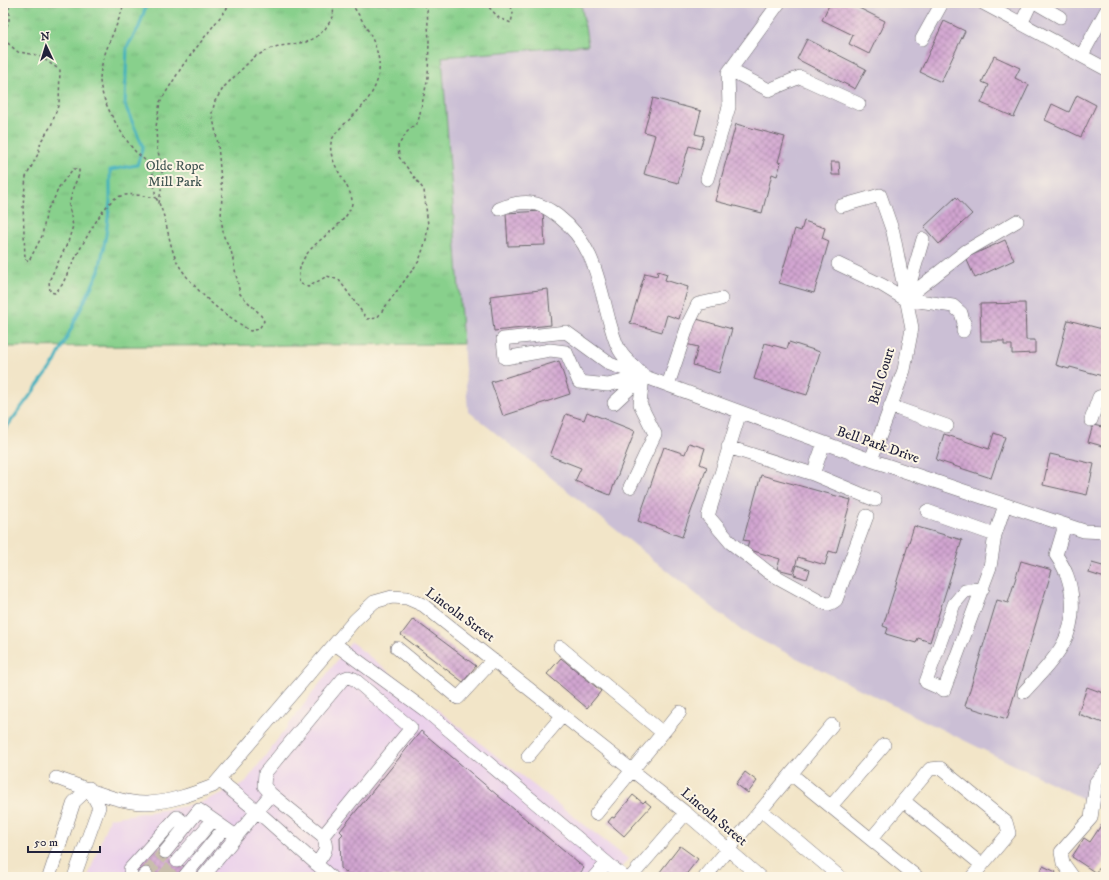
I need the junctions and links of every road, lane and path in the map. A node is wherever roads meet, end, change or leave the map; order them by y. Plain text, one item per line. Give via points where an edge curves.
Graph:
1 (9, 3) edge
2 (124, 3) edge
3 (231, 3) edge
4 (334, 3) edge
5 (351, 3) edge
6 (424, 3) edge
7 (485, 3) edge
8 (510, 3) edge
9 (779, 3) edge
10 (942, 3) edge
11 (983, 3) edge
12 (1031, 3) edge
13 (1036, 3) edge
14 (1106, 11) edge
15 (1060, 17) dead end
16 (1022, 22) junction
17 (3, 38) edge
18 (922, 39) dead end
19 (1082, 55) junction
20 (1106, 69) edge
21 (729, 72) junction
22 (858, 104) dead end
23 (707, 179) dead end
24 (156, 198) junction
25 (158, 203) junction
26 (841, 206) dead end
27 (499, 209) dead end
28 (1017, 221) dead end
29 (923, 239) dead end
30 (838, 264) dead end
31 (721, 299) dead end
32 (905, 299) junction
33 (964, 331) dead end
34 (644, 376) junction
35 (668, 385) junction
36 (1106, 395) edge
37 (614, 403) dead end
38 (890, 406) junction
39 (740, 412) junction
40 (1091, 420) dead end
41 (947, 426) dead end
42 (824, 443) junction
43 (728, 446) junction
44 (871, 460) junction
45 (813, 474) junction
46 (630, 487) dead end
47 (876, 500) dead end
48 (1005, 505) junction
49 (927, 511) dead end
50 (867, 516) dead end
51 (1066, 525) junction
52 (1106, 532) edge
53 (995, 535) junction
54 (983, 588) junction
55 (335, 644) junction
56 (560, 647) dead end
57 (397, 648) dead end
58 (493, 660) junction
59 (1024, 692) dead end
60 (425, 710) junction
61 (680, 712) dead end
62 (563, 715) junction
63 (832, 725) dead end
64 (411, 728) junction
65 (663, 733) junction
66 (884, 745) dead end
67 (528, 756) dead end
68 (1106, 770) edge
69 (633, 771) junction
70 (791, 774) junction
71 (56, 778) dead end
72 (219, 780) junction
73 (89, 788) junction
74 (271, 794) junction
75 (904, 801) junction
76 (831, 806) junction
77 (761, 810) junction
78 (257, 811) junction
79 (686, 813) junction
80 (596, 814) dead end
81 (187, 820) junction
82 (216, 822) junction
83 (236, 836) junction
84 (324, 836) junction
85 (871, 839) junction
86 (728, 850) junction
87 (173, 860) edge
88 (607, 863) junction
89 (316, 864) junction
90 (982, 865) junction
91 (138, 875) edge
92 (912, 876) edge
93 (49, 877) edge
94 (74, 877) edge
95 (202, 877) edge
96 (331, 877) edge
97 (594, 877) edge
98 (624, 877) edge
99 (631, 877) edge
100 (705, 877) edge
101 (760, 877) edge
102 (840, 877) edge
103 (972, 877) edge
104 (1073, 877) edge

1 - 17 path via 9,20
2 - 24 path via 102,64 100,80 104,99 112,117 134,150 151,168
3 - 25 path via 183,65 160,102 156,127 162,183
4 - 25 path via 333,16 325,29 306,42 274,47 254,58 224,87 215,101 212,113 218,144 224,237 231,250 240,294 264,321 259,329 250,331 229,317 180,267
5 - 6 path via 371,33 381,65 375,87 364,105 340,128 331,141 334,165 351,191 352,204 347,216 315,243 298,272 299,283 308,287 327,276 339,280 367,320 377,318 419,261 426,240 428,225 424,190 399,157 398,146 407,132 418,122 428,77 429,41 427,9
7 - 8 path via 499,18 511,23 513,13
9 - 21 street
10 - 18 street
11 - 16 street
12 - 16 street
13 - 15 street
14 - 19 street
16 - 19 street
17 - 24 path via 18,52 38,55 60,70 59,103 51,126 41,141 38,154 26,177 23,205 25,259 29,261 37,246 45,225 47,210 59,187 73,169 79,170 69,206 72,226 68,242 49,281 50,292 55,293 62,285 92,229 114,199 132,194
19 - 20 street
21 - 22 street via 769,90 800,77
21 - 23 street via 729,108
24 - 25 path
26 - 32 street, Bell Court via 880,195 893,232
27 - 34 street via 526,202 540,204 566,222 582,238 592,259 621,353
28 - 32 street via 966,251
29 - 32 street
30 - 32 street
31 - 35 street via 698,304 689,322
32 - 33 street via 953,306 961,313
32 - 38 street, Bell Court via 912,328 904,370
34 - 34 street, Bell Park Drive via 610,364 566,332 503,339 505,358 550,350 566,352 579,382 608,385
34 - 35 street, Bell Park Drive
34 - 37 street
34 - 46 street via 640,404 655,434
35 - 39 street, Bell Park Drive
36 - 40 street via 1099,397
38 - 41 street
38 - 44 street, Bell Court
39 - 42 street, Bell Park Drive
39 - 43 street
42 - 44 street, Bell Park Drive
42 - 45 street
43 - 45 street
43 - 50 street via 709,511 710,520 731,543 768,572 826,604 832,604 836,600
44 - 48 street, Bell Park Drive
45 - 47 street
48 - 51 street, Bell Park Drive
48 - 53 street
49 - 53 street
51 - 52 street, Bell Park Drive via 1084,531
51 - 59 street via 1056,555 1070,579 1074,614 1067,639 1057,657
53 - 54 street via 994,555
54 - 54 street via 965,591 954,604 926,682 944,690
55 - 58 street, Lincoln Street via 374,602 392,597 407,598 423,605
55 - 60 street
55 - 72 street, Lincoln Street
56 - 65 street
57 - 58 street via 458,698
58 - 62 street, Lincoln Street
60 - 64 street
60 - 88 street
61 - 65 street
62 - 67 street
62 - 69 street, Lincoln Street
63 - 70 street
64 - 74 street via 354,679 342,679 265,773 264,786
64 - 84 street
65 - 69 street
66 - 76 street
68 - 104 street via 1096,782 1091,818 1062,852 1063,863
69 - 79 street, Lincoln Street
69 - 80 street
70 - 76 street
70 - 77 street
71 - 73 street, Lincoln Street
72 - 73 street, Lincoln Street via 213,786 192,794 147,803 120,799
72 - 78 street
73 - 93 street via 74,802
73 - 94 street via 99,807
74 - 78 street
74 - 84 street
75 - 85 street
75 - 90 street
75 - 90 street via 930,769 940,768 1000,817 1006,822 1009,833
76 - 85 street
77 - 86 street
77 - 102 street
78 - 83 street
78 - 89 street
79 - 86 street, Lincoln Street
79 - 99 street
81 - 82 street via 199,810
81 - 87 street
81 - 91 street via 177,817 130,870
82 - 83 street
82 - 87 street
82 - 87 street
83 - 95 street
84 - 89 street via 327,843 326,852
85 - 92 street
86 - 100 street
86 - 101 street, Lincoln Street
88 - 97 street
88 - 98 street
89 - 96 street
90 - 103 street

